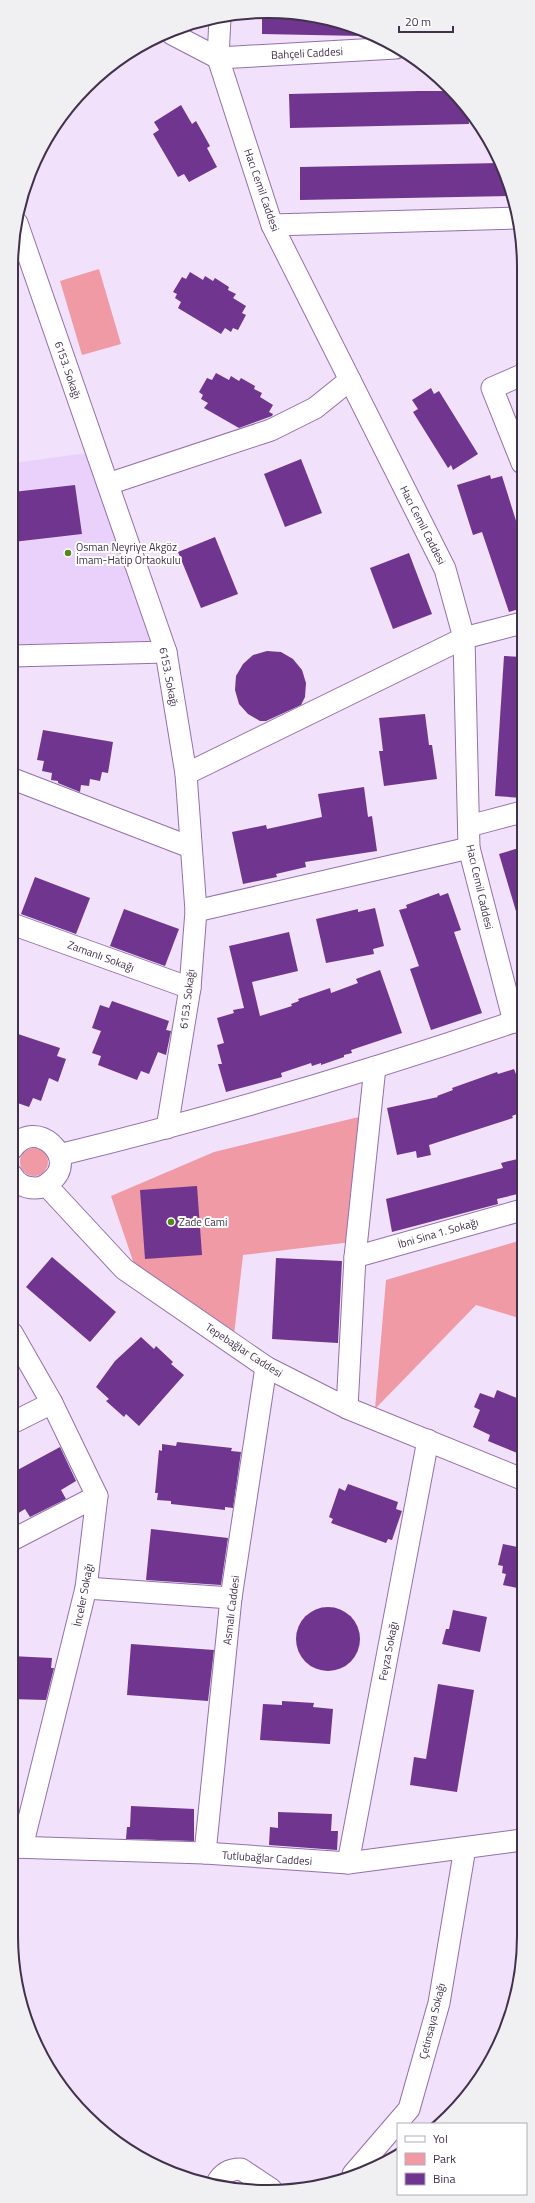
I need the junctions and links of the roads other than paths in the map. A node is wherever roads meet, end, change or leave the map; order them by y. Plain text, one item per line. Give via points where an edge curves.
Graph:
1 (220, 23) edge
2 (175, 36) edge
3 (387, 49) edge
4 (218, 58) junction
5 (512, 218) edge
6 (272, 225) junction
7 (20, 233) edge
8 (517, 377) edge
9 (350, 380) junction
10 (517, 450) edge
11 (108, 484) junction
12 (517, 624) edge
13 (464, 638) junction
14 (166, 652) junction
15 (18, 656) edge
16 (186, 774) junction
17 (18, 781) edge
18 (517, 813) edge
19 (469, 826) junction
20 (190, 847) junction
21 (469, 848) junction
22 (196, 911) junction
23 (18, 926) edge
24 (190, 988) junction
25 (517, 1017) edge
26 (517, 1021) edge
27 (375, 1067) junction
28 (167, 1128) junction
29 (18, 1142) edge
30 (59, 1155) junction
31 (18, 1181) edge
32 (46, 1185) junction
33 (517, 1211) edge
34 (355, 1257) junction
35 (18, 1344) edge
36 (266, 1367) junction
37 (52, 1403) junction
38 (347, 1408) junction
39 (18, 1420) edge
40 (428, 1440) junction
41 (517, 1477) edge
42 (97, 1496) junction
43 (18, 1537) edge
44 (86, 1588) junction
45 (231, 1598) junction
46 (18, 1840) edge
47 (517, 1841) edge
48 (18, 1847) edge
49 (465, 1848) junction
50 (205, 1854) junction
51 (348, 1863) junction
52 (358, 2168) edge
53 (219, 2180) edge
54 (265, 2185) edge

1 - 4 street
2 - 4 street
3 - 4 street, Bahçeli Caddesi
4 - 6 street, Hacı Cemil Caddesi
5 - 6 street
6 - 9 street, Hacı Cemil Caddesi
7 - 11 street, 6153. Sokağı
8 - 10 street via 492,388
9 - 11 street via 315,408 271,430
9 - 13 street, Hacı Cemil Caddesi via 445,569
11 - 14 street, 6153. Sokağı
12 - 13 street
13 - 16 street
13 - 19 street, Hacı Cemil Caddesi
14 - 15 street
14 - 16 street, 6153. Sokağı
16 - 20 street, 6153. Sokağı
17 - 20 street
18 - 19 street
19 - 21 street, Hacı Cemil Caddesi
20 - 22 street, 6153. Sokağı
21 - 22 street
21 - 25 street, Hacı Cemil Caddesi
22 - 24 street, 6153. Sokağı
23 - 24 street, Zamanlı Sokağı
24 - 28 street, 6153. Sokağı
26 - 27 street
27 - 28 street
27 - 34 street
28 - 30 street
29 - 30 street via 27,1138 40,1137 52,1144
30 - 32 street via 58,1173
31 - 32 street via 28,1187
32 - 36 street, Tepebağlar Caddesi via 124,1269
33 - 34 street, İbni Sina 1. Sokağı
34 - 38 street
35 - 37 street
36 - 38 street, Tepebağlar Caddesi
36 - 45 street, Asmalı Caddesi
37 - 39 street
37 - 42 street
38 - 40 street, Tepebağlar Caddesi
40 - 41 street, Tepebağlar Caddesi
40 - 51 street, Feyza Sokağı
42 - 43 street
42 - 44 street, İnceler Sokağı
44 - 45 street
44 - 46 street, İnceler Sokağı
45 - 50 street, Asmalı Caddesi
47 - 49 street, Tutlubağlar Caddesi
48 - 50 street, Tutlubağlar Caddesi
49 - 51 street, Tutlubağlar Caddesi
49 - 52 street, Çetinsaya Sokağı via 439,2003 409,2109
50 - 51 street, Tutlubağlar Caddesi
53 - 54 street via 229,2171 241,2169

